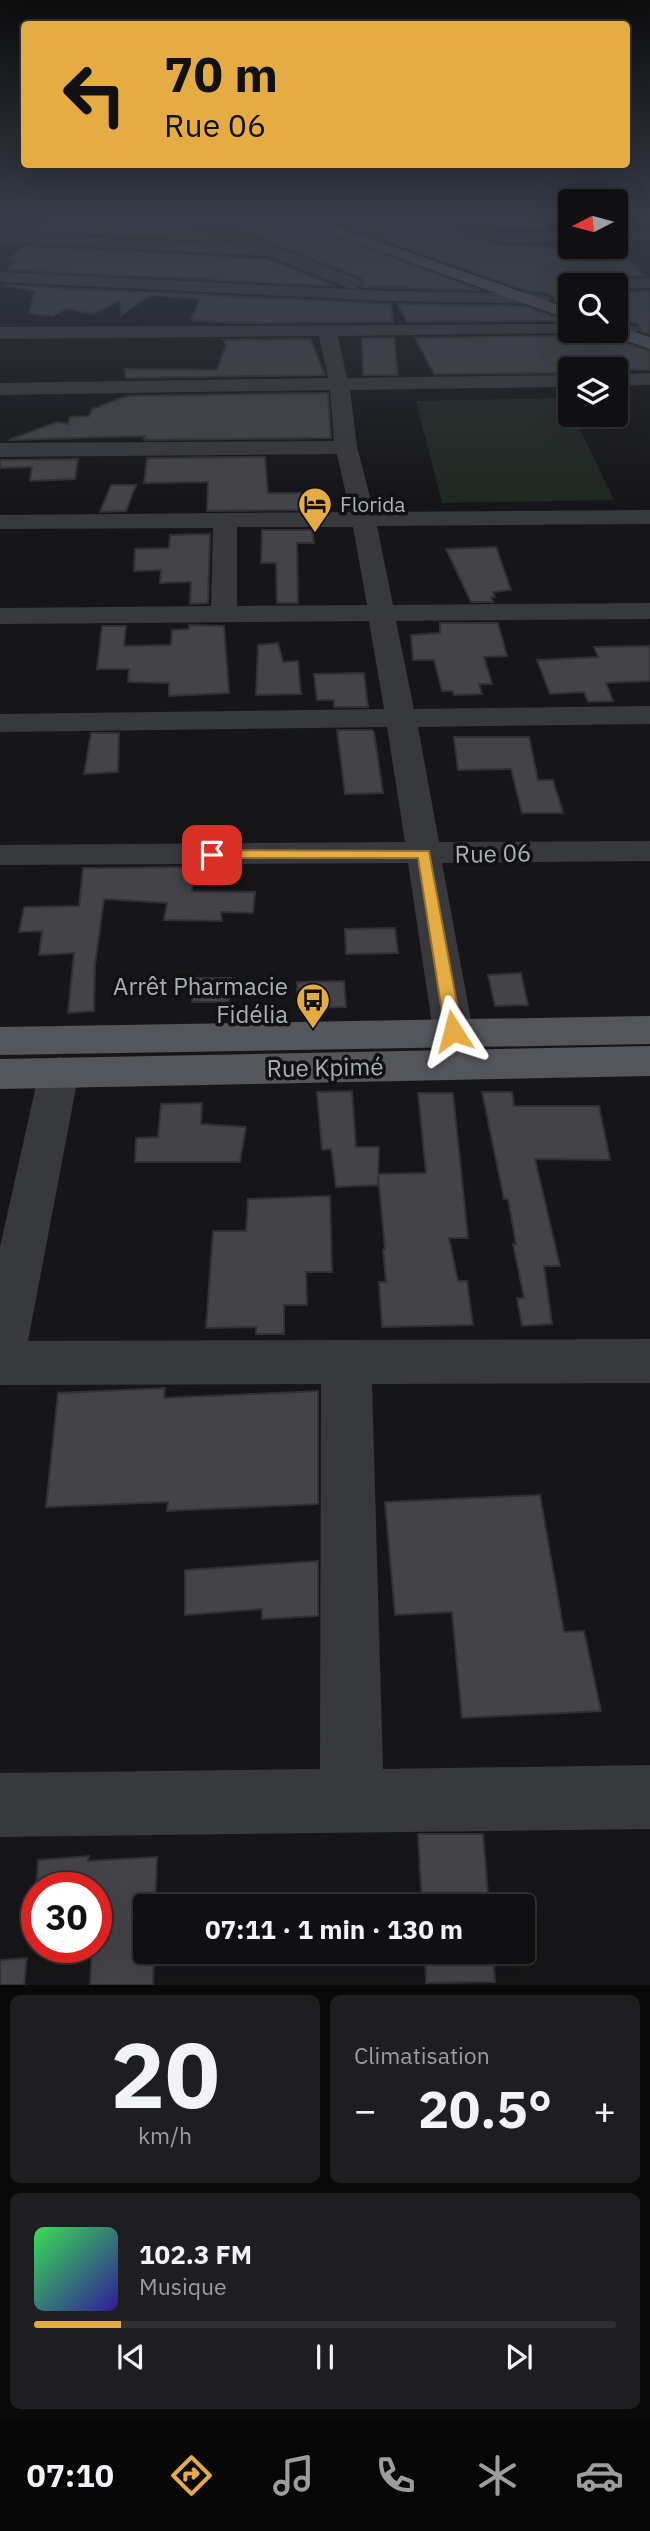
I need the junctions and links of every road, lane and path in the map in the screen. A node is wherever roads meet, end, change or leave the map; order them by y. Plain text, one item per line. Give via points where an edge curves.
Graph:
1 (24, 313) dead end
2 (0, 325) edge
3 (558, 329) edge
4 (327, 330) junction
5 (628, 330) edge
6 (628, 332) edge
7 (0, 333) edge
8 (650, 336) edge
9 (650, 343) edge
10 (558, 381) edge
11 (628, 382) edge
12 (339, 385) junction
13 (648, 385) edge
14 (0, 389) edge
15 (346, 447) junction
16 (0, 450) edge
17 (650, 517) edge
18 (364, 520) junction
19 (225, 521) junction
20 (0, 523) edge
21 (650, 611) edge
22 (381, 614) junction
23 (223, 615) junction
24 (0, 616) edge
25 (650, 715) edge
26 (401, 718) junction
27 (0, 723) edge
28 (650, 851) edge
29 (424, 854) junction
30 (0, 855) edge
31 (650, 1030) edge
32 (453, 1031) junction
33 (0, 1041) edge
34 (650, 1061) edge
35 (59, 1072) junction
36 (0, 1074) edge
37 (0, 1361) edge
38 (650, 1361) edge
39 (346, 1362) junction
40 (650, 1797) edge
41 (352, 1801) junction
42 (0, 1805) edge

1 - 2 street
3 - 4 street
4 - 7 street
4 - 12 street
5 - 8 main road
6 - 9 main road
10 - 12 street
11 - 13 street
12 - 14 street
12 - 15 street
15 - 16 street
15 - 18 street
17 - 18 street
18 - 19 street
18 - 22 street
19 - 20 street
19 - 23 street
21 - 22 street
22 - 23 street
22 - 26 street
23 - 24 street
25 - 26 street
26 - 27 street
26 - 29 street
28 - 29 street, Rue 06
29 - 30 street, Rue 06
29 - 32 street
31 - 32 main road, Rue Kpimé
32 - 33 main road, Rue Kpimé
34 - 35 main road, Rue Kpimé
35 - 36 main road, Rue Kpimé
35 - 37 street
37 - 39 street
38 - 39 street
39 - 41 street
40 - 41 street
41 - 42 street

